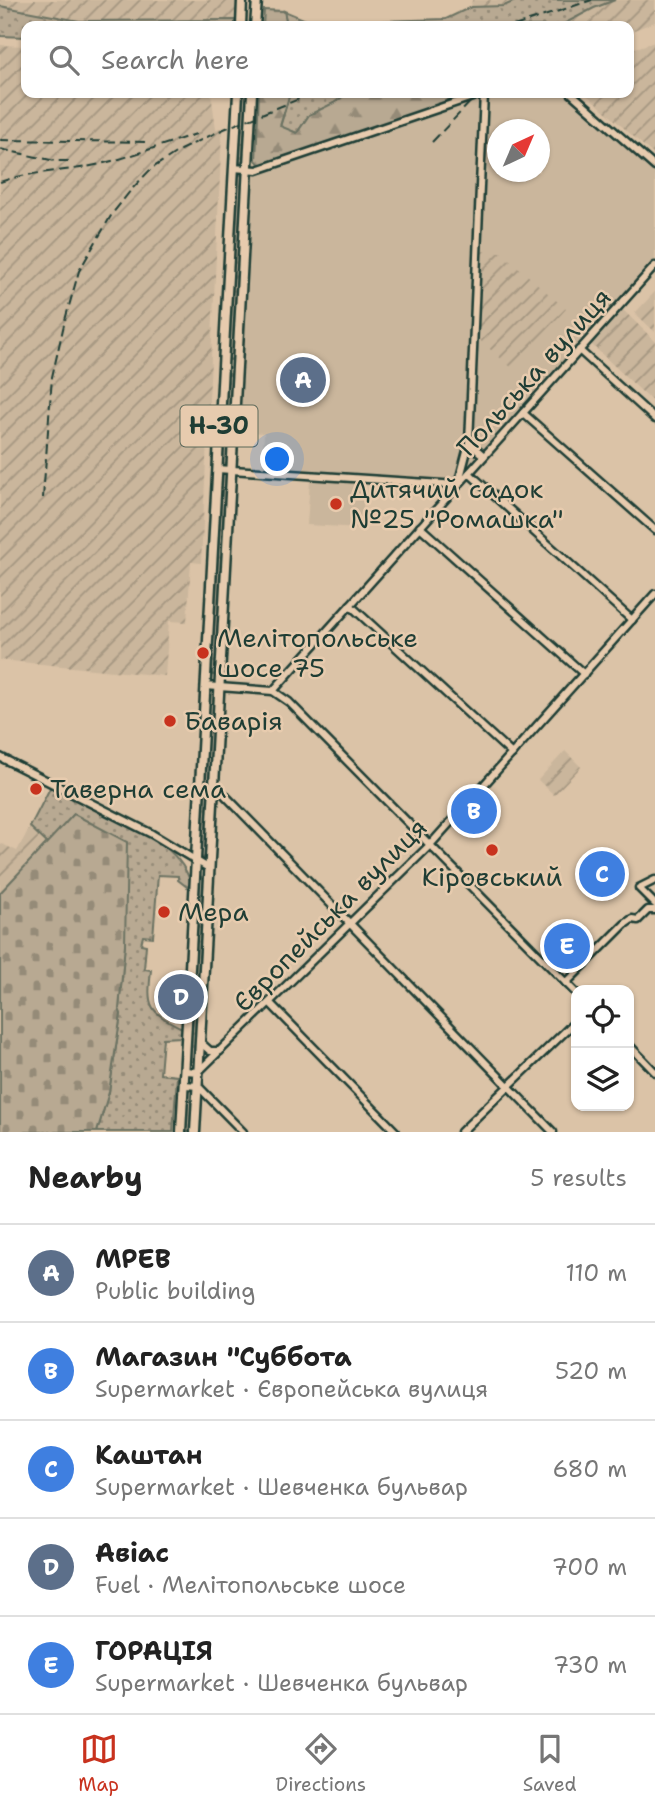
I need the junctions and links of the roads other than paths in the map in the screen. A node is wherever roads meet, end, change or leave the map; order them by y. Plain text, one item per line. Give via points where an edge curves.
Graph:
1 (243, 0) edge
2 (257, 0) edge
3 (241, 21) edge
4 (256, 21) edge
5 (238, 98) edge
6 (252, 98) edge
7 (469, 98) edge
8 (484, 98) edge
9 (577, 98) edge
10 (655, 167) edge
11 (234, 168) junction
12 (248, 169) junction
13 (655, 266) edge
14 (579, 350) junction
15 (523, 413) junction
16 (655, 419) edge
17 (469, 443) junction
18 (484, 456) junction
19 (217, 469) junction
20 (231, 470) junction
21 (469, 473) junction
22 (458, 485) junction
23 (420, 527) junction
24 (655, 530) edge
25 (655, 594) edge
26 (350, 605) junction
27 (632, 620) junction
28 (584, 674) junction
29 (205, 686) junction
30 (219, 687) junction
31 (273, 691) junction
32 (512, 754) junction
33 (0, 757) edge
34 (214, 784) junction
35 (430, 845) junction
36 (197, 861) junction
37 (210, 869) junction
38 (655, 880) edge
39 (655, 904) edge
40 (655, 910) edge
41 (350, 923) junction
42 (566, 982) junction
43 (571, 988) edge
44 (270, 1003) junction
45 (571, 1026) edge
46 (200, 1042) junction
47 (632, 1048) edge
48 (220, 1051) junction
49 (186, 1071) junction
50 (198, 1072) junction
51 (655, 1072) edge
52 (185, 1085) junction
53 (198, 1086) junction
54 (508, 1086) junction
55 (181, 1132) edge
56 (195, 1132) edge
57 (243, 1132) edge
58 (396, 1132) edge
59 (461, 1132) edge
60 (553, 1132) edge

1 - 3 main road
2 - 4 main road
5 - 11 main road, Н-30
6 - 12 main road, Н-30
7 - 12 street via 257,170
8 - 17 street
9 - 10 street
11 - 12 street
11 - 19 main road, Н-30
12 - 20 main road, Н-30
13 - 14 street, Польська вулиця
14 - 15 street, Польська вулиця
14 - 16 street
15 - 18 street, Польська вулиця
15 - 24 street
17 - 18 street
17 - 22 street
18 - 21 street, Польська вулиця
19 - 20 street
19 - 29 main road, Н-30
20 - 22 street
20 - 30 main road, Н-30
21 - 22 street, Польська вулиця
21 - 27 street
22 - 23 street, Польська вулиця
23 - 26 street, Польська вулиця
23 - 28 street
25 - 27 street, Європейська вулиця
26 - 31 street, Польська вулиця
26 - 32 street
27 - 28 street, Європейська вулиця
28 - 32 street, Європейська вулиця
29 - 30 street
29 - 36 main road, Н-30
30 - 31 street
30 - 34 main road, Н-30
31 - 35 street
32 - 35 street, Європейська вулиця
33 - 36 street
34 - 37 main road, Н-30
34 - 41 street
35 - 41 street, Європейська вулиця
35 - 42 street
36 - 37 street
36 - 49 main road, Н-30
37 - 46 main road, Н-30
38 - 39 street via 639,888
40 - 42 street via 632,919
41 - 44 street, Європейська вулиця
41 - 54 street
42 - 43 street
44 - 48 street, Європейська вулиця
44 - 58 street
45 - 54 street
46 - 48 street via 208,1050
46 - 50 main road, Н-30
47 - 51 street
48 - 50 street, Європейська вулиця
49 - 50 street
49 - 52 main road, Н-30
50 - 53 main road, Н-30
52 - 53 street
52 - 55 main road, Н-30
53 - 56 main road, Н-30
53 - 57 street
54 - 59 street
54 - 60 street

